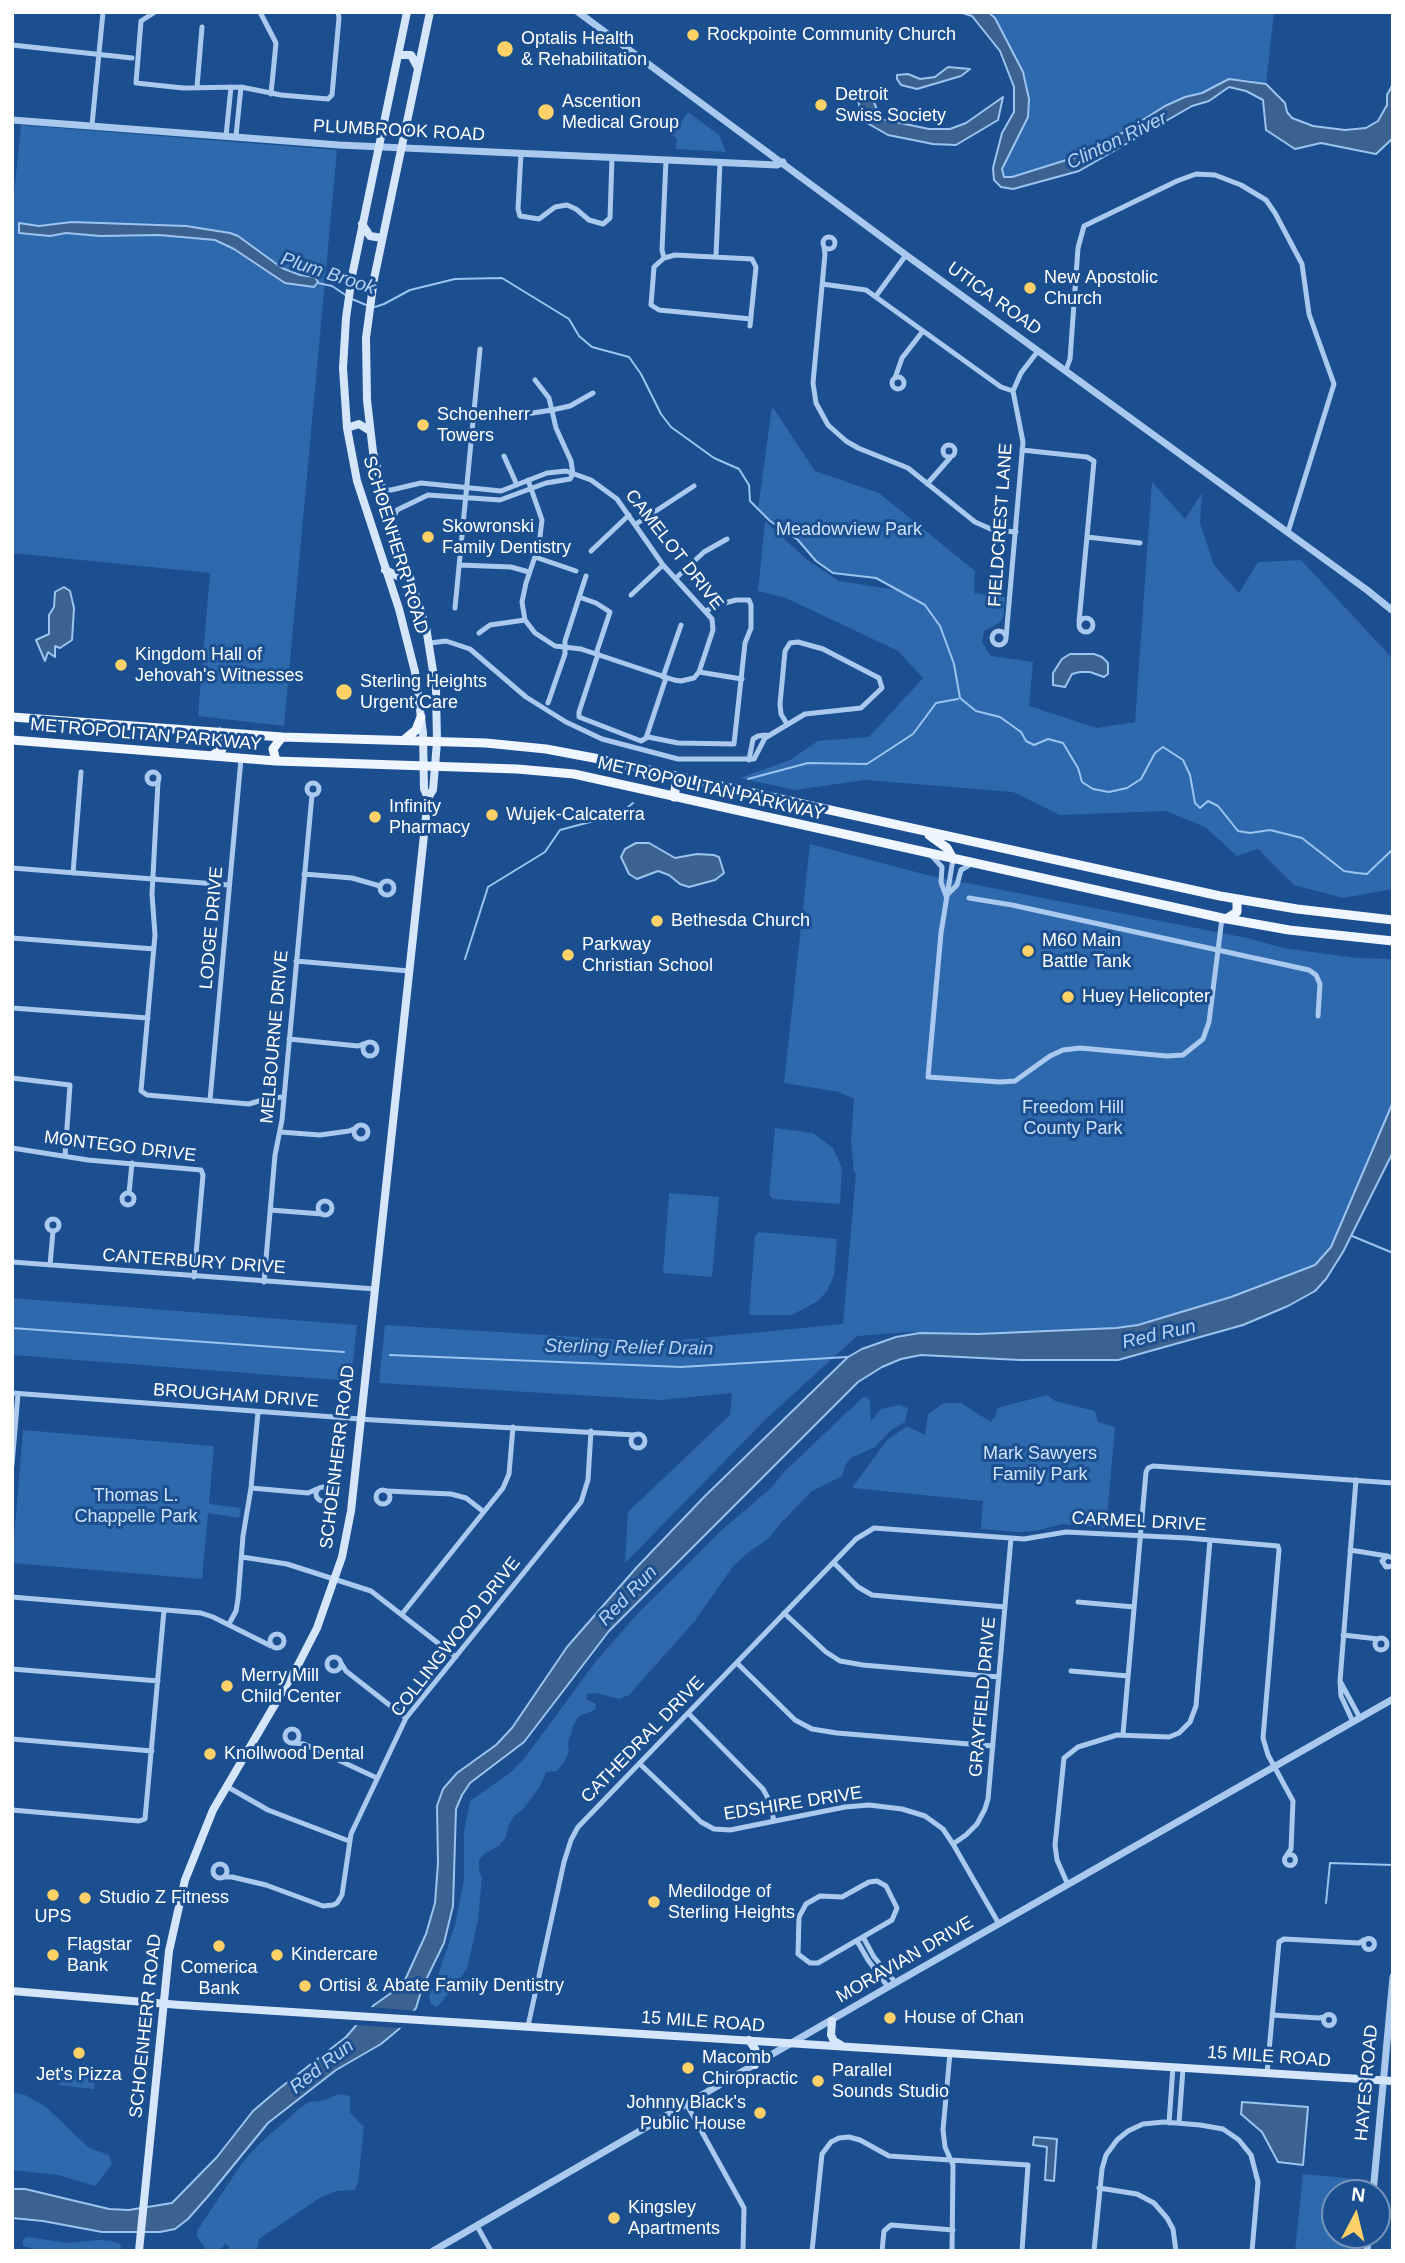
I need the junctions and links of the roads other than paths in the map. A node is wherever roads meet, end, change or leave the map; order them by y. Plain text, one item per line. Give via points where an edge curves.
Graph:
1 (103, 12) edge
2 (155, 12) edge
3 (260, 12) edge
4 (338, 12) edge
5 (407, 12) edge
6 (430, 12) edge
7 (578, 12) edge
8 (202, 27) dead end
9 (12, 45) edge
10 (99, 53) junction
11 (398, 55) junction
12 (132, 58) dead end
13 (418, 68) junction
14 (230, 86) junction
15 (197, 87) junction
16 (241, 87) junction
17 (271, 93) junction
18 (12, 120) edge
19 (92, 125) junction
20 (226, 136) junction
21 (236, 136) junction
22 (379, 146) junction
23 (401, 148) junction
24 (521, 153) junction
25 (612, 158) junction
26 (666, 160) junction
27 (720, 162) junction
28 (783, 162) junction
29 (362, 224) junction
30 (382, 238) junction
31 (827, 250) dead end
32 (906, 255) junction
33 (716, 256) junction
34 (664, 258) junction
35 (822, 284) junction
36 (876, 296) junction
37 (923, 331) junction
38 (480, 349) dead end
39 (1038, 351) junction
40 (1066, 370) junction
41 (898, 378) dead end
42 (535, 380) dead end
43 (1013, 391) junction
44 (593, 393) dead end
45 (552, 410) junction
46 (473, 416) junction
47 (347, 428) junction
48 (370, 431) junction
49 (1022, 450) junction
50 (504, 456) dead end
51 (944, 458) junction
52 (573, 474) junction
53 (528, 480) junction
54 (927, 484) junction
55 (407, 485) junction
56 (440, 485) junction
57 (517, 485) junction
58 (694, 486) dead end
59 (531, 488) junction
60 (466, 489) junction
61 (382, 490) junction
62 (520, 493) junction
63 (439, 495) junction
64 (466, 498) junction
65 (414, 500) junction
66 (629, 515) junction
67 (392, 522) junction
68 (636, 524) junction
69 (1016, 532) junction
70 (1288, 532) junction
71 (1087, 537) junction
72 (727, 539) dead end
73 (1140, 543) dead end
74 (591, 551) dead end
75 (536, 557) junction
76 (460, 565) junction
77 (663, 565) junction
78 (386, 570) junction
79 (409, 570) junction
80 (576, 571) dead end
81 (530, 572) junction
82 (586, 576) dead end
83 (676, 578) junction
84 (631, 595) dead end
85 (579, 597) junction
86 (455, 608) dead end
87 (706, 611) junction
88 (1393, 611) edge
89 (1081, 612) junction
90 (1087, 618) junction
91 (525, 620) junction
92 (1079, 622) junction
93 (681, 625) dead end
94 (1007, 625) junction
95 (1000, 631) junction
96 (479, 633) dead end
97 (1006, 638) junction
98 (430, 643) junction
99 (565, 648) junction
100 (597, 654) junction
101 (415, 672) junction
102 (699, 672) junction
103 (664, 677) junction
104 (435, 679) junction
105 (742, 679) junction
106 (548, 703) dead end
107 (12, 717) edge
108 (421, 717) junction
109 (787, 724) junction
110 (220, 732) junction
111 (768, 736) junction
112 (282, 737) junction
113 (646, 738) junction
114 (12, 740) edge
115 (402, 741) junction
116 (423, 741) junction
117 (437, 742) junction
118 (210, 756) junction
119 (241, 758) junction
120 (594, 758) junction
121 (749, 760) junction
122 (276, 761) junction
123 (424, 766) junction
124 (436, 766) junction
125 (81, 772) dead end
126 (586, 776) junction
127 (686, 778) junction
128 (158, 782) junction
129 (151, 784) junction
130 (157, 789) junction
131 (312, 795) dead end
132 (428, 797) junction
133 (674, 797) junction
134 (922, 830) junction
135 (929, 854) junction
136 (953, 859) junction
137 (973, 863) junction
138 (12, 868) edge
139 (73, 873) junction
140 (304, 874) junction
141 (152, 879) junction
142 (229, 885) junction
143 (380, 886) dead end
144 (946, 896) junction
145 (969, 898) dead end
146 (1237, 900) junction
147 (1224, 919) junction
148 (1393, 920) edge
149 (12, 938) edge
150 (1393, 941) edge
151 (154, 949) junction
152 (1217, 951) junction
153 (296, 961) junction
154 (409, 971) junction
155 (12, 1008) edge
156 (1318, 1016) dead end
157 (148, 1018) junction
158 (289, 1039) junction
159 (366, 1043) junction
160 (358, 1046) junction
161 (364, 1052) junction
162 (12, 1079) edge
163 (284, 1097) junction
164 (210, 1100) junction
165 (356, 1128) junction
166 (349, 1131) junction
167 (280, 1132) junction
168 (355, 1136) junction
169 (12, 1148) edge
170 (65, 1156) junction
171 (132, 1163) junction
172 (129, 1193) dead end
173 (318, 1207) junction
174 (271, 1210) junction
175 (313, 1214) junction
176 (322, 1214) junction
177 (52, 1231) dead end
178 (12, 1262) edge
179 (50, 1265) junction
180 (194, 1277) junction
181 (264, 1282) junction
182 (375, 1289) junction
183 (15, 1393) edge
184 (258, 1412) junction
185 (360, 1419) junction
186 (513, 1427) junction
187 (591, 1431) junction
188 (625, 1435) junction
189 (635, 1435) junction
190 (631, 1442) junction
191 (12, 1465) edge
192 (1356, 1480) junction
193 (1393, 1483) edge
194 (251, 1488) junction
195 (317, 1489) junction
196 (387, 1491) junction
197 (396, 1492) junction
198 (309, 1493) junction
199 (316, 1498) junction
200 (390, 1499) junction
201 (484, 1512) junction
202 (874, 1528) joint
203 (1140, 1537) junction
204 (1012, 1538) junction
205 (1210, 1540) junction
206 (1350, 1550) junction
207 (242, 1557) junction
208 (1390, 1557) edge
209 (1381, 1558) junction
210 (834, 1563) junction
211 (1393, 1566) edge
212 (335, 1579) junction
213 (12, 1597) edge
214 (1078, 1602) dead end
215 (1134, 1607) junction
216 (1005, 1608) junction
217 (164, 1611) junction
218 (784, 1613) junction
219 (402, 1614) junction
220 (229, 1624) junction
221 (1343, 1635) junction
222 (1375, 1640) dead end
223 (270, 1642) dead end
224 (456, 1657) junction
225 (341, 1663) junction
226 (737, 1663) junction
227 (12, 1669) edge
228 (337, 1671) junction
229 (346, 1671) junction
230 (1072, 1671) dead end
231 (1128, 1676) junction
232 (999, 1677) junction
233 (158, 1681) junction
234 (1393, 1699) edge
235 (688, 1713) junction
236 (406, 1718) junction
237 (1357, 1720) junction
238 (1123, 1734) junction
239 (299, 1736) junction
240 (12, 1739) edge
241 (295, 1743) junction
242 (304, 1744) junction
243 (993, 1746) junction
244 (152, 1751) junction
245 (640, 1764) junction
246 (1274, 1767) junction
247 (377, 1779) junction
248 (226, 1786) junction
249 (12, 1810) edge
250 (774, 1821) junction
251 (349, 1841) junction
252 (953, 1844) junction
253 (1291, 1853) dead end
254 (227, 1870) junction
255 (223, 1877) junction
256 (232, 1877) junction
257 (1068, 1885) junction
258 (999, 1924) junction
259 (860, 1939) junction
260 (1363, 1944) dead end
261 (1393, 1977) edge
262 (892, 1985) junction
263 (12, 1991) edge
264 (164, 2004) junction
265 (1272, 2015) junction
266 (1322, 2019) dead end
267 (832, 2021) junction
268 (528, 2026) junction
269 (749, 2040) junction
270 (793, 2043) junction
271 (844, 2046) junction
272 (950, 2053) junction
273 (755, 2066) junction
274 (1173, 2067) junction
275 (1183, 2068) junction
276 (1267, 2073) junction
277 (1388, 2081) edge
278 (687, 2105) junction
279 (1169, 2123) junction
280 (1179, 2123) junction
281 (950, 2158) junction
282 (1375, 2179) edge
283 (1100, 2188) junction
284 (477, 2226) junction
285 (953, 2230) junction
286 (139, 2250) edge
287 (433, 2251) edge
288 (491, 2251) edge
289 (743, 2251) edge
290 (812, 2251) edge
291 (882, 2251) edge
292 (951, 2251) edge
293 (1022, 2251) edge
294 (1094, 2251) edge
295 (1176, 2251) edge
296 (1252, 2251) edge

1 - 10 street
2 - 15 street via 141,21 136,83
3 - 17 street via 276,43
4 - 17 street via 331,98
5 - 11 main road, SCHOENHERR ROAD
6 - 13 main road, SCHOENHERR ROAD
7 - 28 street, UTICA ROAD
8 - 15 street
9 - 10 street
10 - 12 street
10 - 19 street
11 - 13 main road via 411,55
11 - 22 main road, SCHOENHERR ROAD
13 - 23 main road, SCHOENHERR ROAD
14 - 15 street
14 - 16 street
14 - 20 street
16 - 17 street
16 - 21 street
18 - 19 street, PLUMBROOK ROAD
19 - 20 street, PLUMBROOK ROAD
20 - 21 street, PLUMBROOK ROAD
21 - 22 street, PLUMBROOK ROAD
22 - 23 street, PLUMBROOK ROAD
22 - 29 main road, SCHOENHERR ROAD
23 - 24 street, PLUMBROOK ROAD
23 - 30 main road, SCHOENHERR ROAD
24 - 25 street, PLUMBROOK ROAD
24 - 25 street via 520,216 539,219 567,205 606,223 610,218
25 - 26 street, PLUMBROOK ROAD
26 - 27 street, PLUMBROOK ROAD
26 - 34 street
27 - 28 street, PLUMBROOK ROAD
27 - 33 street
28 - 32 street, UTICA ROAD
29 - 30 main road via 370,236
29 - 47 main road, SCHOENHERR ROAD via 347,305 343,359
30 - 48 main road, SCHOENHERR ROAD via 369,308 365,371
31 - 35 street
32 - 36 street
32 - 39 street, UTICA ROAD
33 - 34 street
33 - 34 street via 754,261 750,322 653,307 653,267
35 - 36 street via 857,287
35 - 54 street via 813,383 822,415 846,441 899,463
36 - 37 street
37 - 41 street via 902,358
37 - 43 street
38 - 46 street
39 - 40 street, UTICA ROAD
39 - 43 street via 1020,373
40 - 70 street, UTICA ROAD
40 - 70 street via 1083,229 1196,174 1215,175 1252,191 1269,204 1302,264 1309,314 1334,384
42 - 45 street
43 - 49 street, FIELDCREST LANE via 1023,432
44 - 45 street
45 - 46 street via 507,417
45 - 52 street
46 - 60 street
47 - 48 main road via 359,424
47 - 78 main road, SCHOENHERR ROAD via 361,499
48 - 61 main road, SCHOENHERR ROAD
49 - 69 street, FIELDCREST LANE
49 - 71 street via 1094,461
50 - 57 street
51 - 51 street via 955,453 952,446 944,447
51 - 54 street
52 - 53 street, CAMELOT DRIVE via 550,472
52 - 59 street via 570,479
52 - 66 street, CAMELOT DRIVE via 606,489
53 - 57 street, CAMELOT DRIVE
53 - 59 street
54 - 69 street via 975,522 993,530
55 - 56 street, CAMELOT DRIVE
55 - 61 street, CAMELOT DRIVE
55 - 65 street
56 - 60 street, CAMELOT DRIVE
56 - 63 street
57 - 60 street, CAMELOT DRIVE via 494,491
57 - 62 street
58 - 68 street
59 - 62 street
59 - 75 street via 542,520
60 - 64 street
61 - 67 main road, SCHOENHERR ROAD
62 - 64 street via 497,501
63 - 64 street
63 - 65 street
64 - 76 street
65 - 67 street via 397,510
66 - 68 street, CAMELOT DRIVE
66 - 74 street
67 - 79 main road, SCHOENHERR ROAD
68 - 77 street, CAMELOT DRIVE
69 - 94 street, FIELDCREST LANE
70 - 88 street, UTICA ROAD
71 - 73 street
71 - 89 street
72 - 83 street via 704,552
75 - 80 street
75 - 81 street
76 - 81 street
76 - 86 street
77 - 83 street, CAMELOT DRIVE
77 - 84 street
78 - 79 main road via 398,576
78 - 101 main road, SCHOENHERR ROAD
79 - 98 main road, SCHOENHERR ROAD
81 - 91 street via 523,594
82 - 85 street
83 - 87 street, CAMELOT DRIVE
85 - 99 street
85 - 100 street via 610,612
87 - 102 street, CAMELOT DRIVE via 714,627
87 - 105 street via 730,601 749,600 752,621
89 - 90 street
89 - 92 street
90 - 92 street
90 - 92 street via 1094,624 1091,631 1082,631
91 - 96 street via 490,625
91 - 99 street via 544,640
93 - 103 street
94 - 95 street, FIELDCREST LANE
94 - 97 street, FIELDCREST LANE
95 - 97 street, FIELDCREST LANE
95 - 97 street, FIELDCREST LANE via 992,635 994,644 1004,644
98 - 104 main road, SCHOENHERR ROAD
98 - 121 street via 446,641 470,649 526,697 603,740 678,759
99 - 100 street
99 - 106 street
100 - 103 street
100 - 113 street via 578,715 617,733 641,741
101 - 104 main road via 424,679
101 - 108 main road, SCHOENHERR ROAD
102 - 103 street via 688,681
102 - 105 street
103 - 113 street
104 - 117 main road, SCHOENHERR ROAD
105 - 113 street via 734,744
107 - 110 main road, METROPOLITAN PARKWAY
108 - 115 main road via 414,733
108 - 116 main road, SCHOENHERR ROAD
109 - 109 street via 780,704 785,651 790,643 823,649 879,678 882,688 861,708 805,713
109 - 111 street
110 - 112 main road, METROPOLITAN PARKWAY
110 - 118 main road via 222,748
111 - 121 street via 757,756
111 - 121 street via 753,739
112 - 115 main road, METROPOLITAN PARKWAY
112 - 122 main road via 273,749
114 - 118 main road, METROPOLITAN PARKWAY
115 - 116 main road, METROPOLITAN PARKWAY
116 - 117 main road, METROPOLITAN PARKWAY
116 - 123 main road, SCHOENHERR ROAD
117 - 120 main road, METROPOLITAN PARKWAY via 516,746
117 - 124 main road, SCHOENHERR ROAD
118 - 119 main road, METROPOLITAN PARKWAY
119 - 122 main road, METROPOLITAN PARKWAY
119 - 142 street, LODGE DRIVE
120 - 126 main road via 595,769
120 - 127 main road, METROPOLITAN PARKWAY
122 - 123 main road, METROPOLITAN PARKWAY
123 - 124 main road, METROPOLITAN PARKWAY
123 - 132 main road, SCHOENHERR ROAD
124 - 126 main road, METROPOLITAN PARKWAY
124 - 132 main road, SCHOENHERR ROAD
125 - 139 street
126 - 133 main road, METROPOLITAN PARKWAY
127 - 133 main road via 676,784
127 - 134 main road, METROPOLITAN PARKWAY
128 - 129 street
128 - 129 street via 157,774 149,773
128 - 130 street
129 - 130 street
130 - 141 street
131 - 140 street, MELBOURNE DRIVE
132 - 154 main road, SCHOENHERR ROAD
133 - 135 main road, METROPOLITAN PARKWAY
134 - 136 main road via 943,844
134 - 146 main road, METROPOLITAN PARKWAY
135 - 136 main road, METROPOLITAN PARKWAY
135 - 144 street via 942,867
136 - 137 main road, METROPOLITAN PARKWAY
136 - 144 street
137 - 144 street via 961,870 957,885
137 - 147 main road, METROPOLITAN PARKWAY
138 - 139 street
139 - 141 street
140 - 143 street via 352,878
140 - 153 street, MELBOURNE DRIVE
141 - 142 street
141 - 151 street
142 - 164 street, LODGE DRIVE
144 - 152 street via 928,1077 1014,1081 1050,1056 1080,1048 1183,1055 1205,1033
145 - 152 street
146 - 147 main road via 1237,912
146 - 148 main road, METROPOLITAN PARKWAY
147 - 150 main road, METROPOLITAN PARKWAY
147 - 152 street
149 - 151 street
151 - 157 street
152 - 156 street via 1309,970 1320,984
153 - 154 street
153 - 158 street, MELBOURNE DRIVE
154 - 182 main road, SCHOENHERR ROAD
155 - 157 street
157 - 164 street via 142,1093
158 - 160 street
158 - 163 street, MELBOURNE DRIVE
159 - 160 street
159 - 161 street
159 - 161 street via 373,1043 377,1051 372,1055
160 - 161 street
162 - 170 street via 70,1085
163 - 164 street via 249,1104
163 - 167 street, MELBOURNE DRIVE
165 - 166 street
165 - 168 street
165 - 168 street via 364,1126 368,1133 363,1139
166 - 167 street via 320,1135
166 - 168 street
167 - 174 street, MELBOURNE DRIVE
169 - 170 street, MONTEGO DRIVE
170 - 171 street, MONTEGO DRIVE
171 - 172 street
171 - 180 street, MONTEGO DRIVE via 202,1172
173 - 175 street
173 - 176 street
173 - 176 street via 324,1201 331,1205 329,1214
174 - 175 street
174 - 181 street, MELBOURNE DRIVE
175 - 176 street
177 - 179 street
178 - 179 street, CANTERBURY DRIVE
179 - 180 street, CANTERBURY DRIVE
180 - 181 street, CANTERBURY DRIVE
181 - 182 street, CANTERBURY DRIVE
182 - 185 main road, SCHOENHERR ROAD
183 - 184 street, BROUGHAM DRIVE
183 - 191 street
184 - 185 street, BROUGHAM DRIVE
184 - 194 street
185 - 186 street, BROUGHAM DRIVE
185 - 212 main road, SCHOENHERR ROAD via 349,1519
186 - 187 street, BROUGHAM DRIVE
186 - 201 street via 509,1474
187 - 188 street, BROUGHAM DRIVE
187 - 224 street, COLLINGWOOD DRIVE via 587,1486 581,1502
188 - 189 street, BROUGHAM DRIVE
188 - 190 street
189 - 190 street
189 - 190 street via 642,1435 645,1444 637,1448
192 - 193 street
192 - 203 street via 1153,1466 1148,1468
192 - 206 street
194 - 198 street
194 - 207 street
195 - 198 street
195 - 199 street
195 - 199 street via 324,1487 330,1494 324,1502
196 - 197 street
196 - 200 street
196 - 200 street via 378,1492 377,1500 385,1504
197 - 200 street
197 - 201 street via 452,1494
198 - 199 street
201 - 219 street
202 - 204 street, CARMEL DRIVE
202 - 210 street, CATHEDRAL DRIVE
203 - 204 street, CARMEL DRIVE via 1066,1532
203 - 205 street, CARMEL DRIVE
203 - 215 street
204 - 216 street, GRAYFIELD DRIVE
205 - 238 street via 1194,1715 1186,1727 1169,1737
205 - 246 street, CARMEL DRIVE via 1278,1546 1263,1738
206 - 209 street
206 - 221 street
207 - 212 street via 287,1564
207 - 220 street via 236,1611
208 - 209 street
209 - 211 street via 1386,1567
210 - 216 street via 872,1595
210 - 218 street, CATHEDRAL DRIVE
212 - 219 street via 371,1591
212 - 248 main road, SCHOENHERR ROAD via 304,1655
213 - 217 street
214 - 215 street
215 - 231 street
216 - 232 street, GRAYFIELD DRIVE
217 - 220 street via 209,1615
217 - 233 street
218 - 226 street, CATHEDRAL DRIVE
218 - 232 street via 840,1661
219 - 224 street
220 - 223 street
221 - 222 street
221 - 237 street via 1341,1696
224 - 236 street, COLLINGWOOD DRIVE
225 - 228 street
225 - 228 street via 335,1657 327,1661 328,1668
225 - 229 street
226 - 235 street, CATHEDRAL DRIVE
226 - 243 street via 811,1729
227 - 233 street
228 - 229 street
229 - 236 street
230 - 231 street
231 - 238 street
232 - 243 street, GRAYFIELD DRIVE
233 - 244 street
234 - 237 street, MORAVIAN DRIVE
235 - 245 street, CATHEDRAL DRIVE
235 - 250 street via 754,1777 769,1800
236 - 247 street, COLLINGWOOD DRIVE
237 - 246 street, MORAVIAN DRIVE
238 - 257 street via 1078,1747 1064,1758 1055,1845
239 - 241 street
239 - 241 street via 293,1729 285,1733 287,1742
239 - 242 street
240 - 244 street
241 - 242 street
242 - 247 street
243 - 252 street, GRAYFIELD DRIVE via 985,1810 971,1831
244 - 249 street via 144,1820
245 - 250 street, EDSHIRE DRIVE via 706,1826 730,1830
245 - 268 street, CATHEDRAL DRIVE via 584,1819 571,1840
246 - 253 street via 1293,1801
246 - 257 street, MORAVIAN DRIVE
247 - 251 street, COLLINGWOOD DRIVE
248 - 251 street via 268,1810
248 - 264 main road, SCHOENHERR ROAD via 185,1880 171,1935
250 - 252 street, EDSHIRE DRIVE via 845,1807 902,1809 934,1821
251 - 256 street, COLLINGWOOD DRIVE via 341,1895 333,1905 323,1906
252 - 258 street, EDSHIRE DRIVE
254 - 255 street
254 - 255 street via 220,1864 213,1868 216,1877
254 - 256 street
255 - 256 street
257 - 258 street, MORAVIAN DRIVE
258 - 262 street, MORAVIAN DRIVE
259 - 259 street via 810,1963 797,1950 800,1911 814,1898 842,1897 870,1881 880,1881 897,1913
259 - 262 street via 871,1964
260 - 265 street via 1280,1940
261 - 277 street, HAYES ROAD
262 - 267 street, MORAVIAN DRIVE
263 - 264 main road, 15 MILE ROAD
264 - 268 main road, 15 MILE ROAD
264 - 286 main road, SCHOENHERR ROAD
265 - 266 street
265 - 276 street
267 - 270 street, MORAVIAN DRIVE
267 - 271 main road via 832,2037
268 - 269 main road, 15 MILE ROAD
269 - 270 main road, 15 MILE ROAD
269 - 273 main road via 757,2052
270 - 271 main road, 15 MILE ROAD
270 - 273 street, MORAVIAN DRIVE
271 - 272 main road, 15 MILE ROAD
272 - 274 main road, 15 MILE ROAD
272 - 281 street via 943,2130
273 - 278 street, MORAVIAN DRIVE
274 - 275 main road, 15 MILE ROAD
274 - 279 street
275 - 276 main road, 15 MILE ROAD
275 - 280 street
276 - 277 main road, 15 MILE ROAD
277 - 282 street, HAYES ROAD
278 - 284 street, MORAVIAN DRIVE
278 - 289 street via 744,2208
279 - 280 street
279 - 283 street via 1138,2126 1117,2140 1104,2161
280 - 296 street via 1223,2129 1251,2155 1258,2182
281 - 285 street
281 - 290 street via 889,2155 849,2137 831,2142 820,2162
281 - 293 street via 1028,2165
283 - 294 street
283 - 295 street via 1137,2194 1154,2203 1167,2218
284 - 287 street, MORAVIAN DRIVE
284 - 288 street
285 - 291 street via 891,2225 884,2231
285 - 292 street

